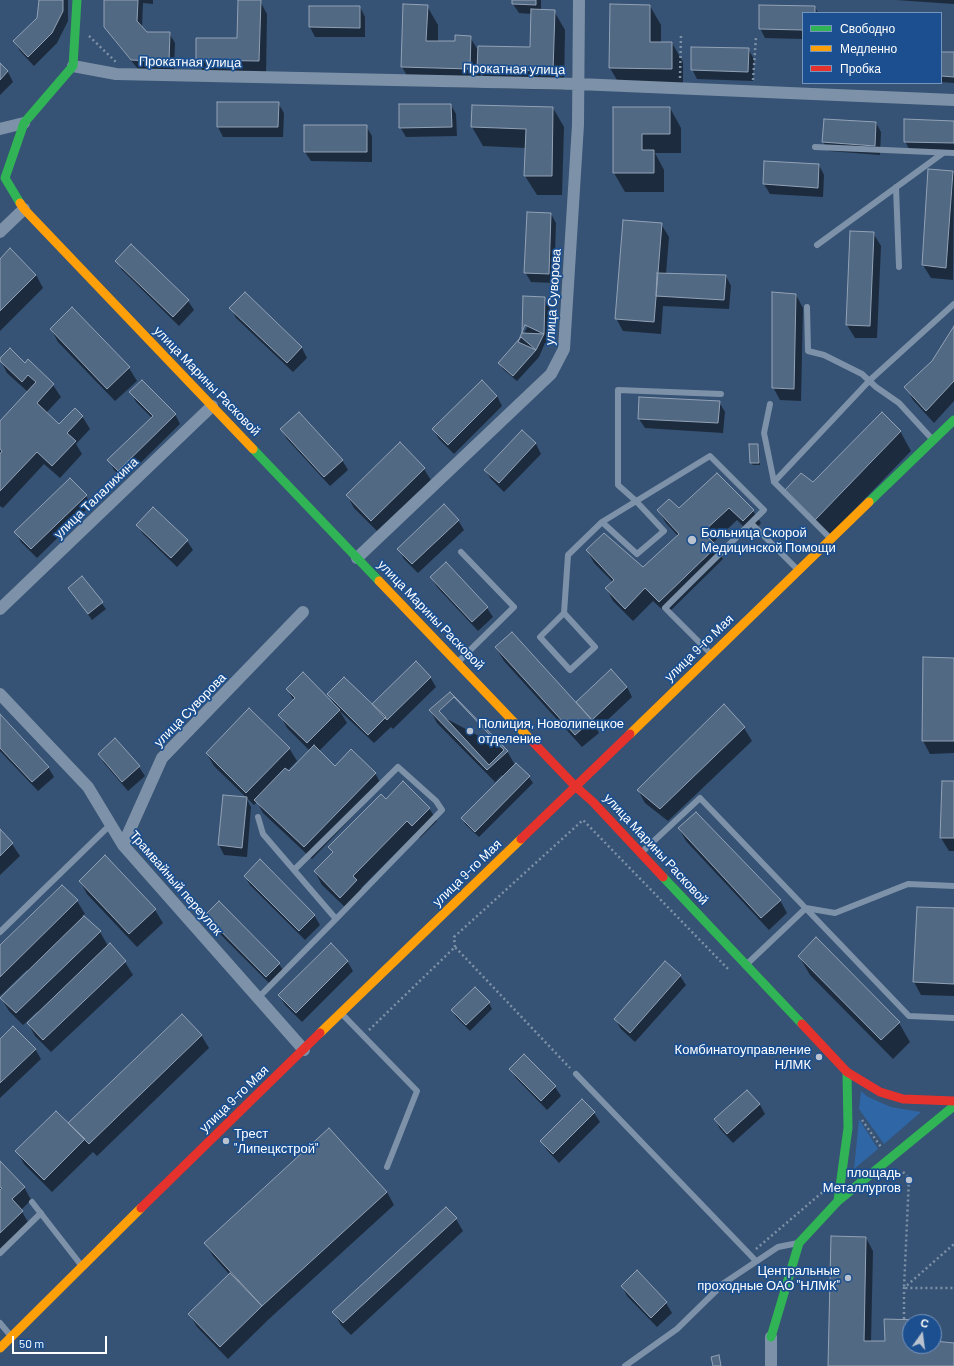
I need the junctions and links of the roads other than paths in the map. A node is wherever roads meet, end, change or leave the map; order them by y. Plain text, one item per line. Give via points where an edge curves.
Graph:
1 (77, 0) edge
2 (579, 0) edge
3 (73, 66) junction
4 (578, 84) junction
5 (954, 100) edge
6 (24, 123) junction
7 (0, 129) edge
8 (815, 147) dead end
9 (943, 153) junction
10 (954, 153) edge
11 (2, 178) edge
12 (896, 187) junction
13 (24, 208) junction
14 (0, 232) edge
15 (817, 245) dead end
16 (899, 267) dead end
17 (954, 304) edge
18 (807, 307) dead end
19 (870, 380) junction
20 (721, 394) dead end
21 (770, 404) dead end
22 (212, 406) junction
23 (954, 420) edge
24 (933, 440) junction
25 (774, 482) junction
26 (636, 501) junction
27 (602, 522) junction
28 (751, 523) junction
29 (831, 539) junction
30 (461, 552) dead end
31 (357, 558) junction
32 (798, 570) junction
33 (0, 609) edge
34 (303, 612) dead end
35 (564, 613) junction
36 (711, 654) junction
37 (457, 662) junction
38 (0, 694) edge
39 (575, 786) junction
40 (258, 817) dead end
41 (110, 825) junction
42 (123, 845) junction
43 (641, 854) junction
44 (294, 870) junction
45 (954, 886) edge
46 (806, 908) junction
47 (336, 919) junction
48 (0, 932) edge
49 (746, 965) junction
50 (258, 998) junction
51 (341, 1013) junction
52 (954, 1018) edge
53 (304, 1050) junction
54 (847, 1072) junction
55 (576, 1074) road end
56 (954, 1101) edge
57 (954, 1106) edge
58 (387, 1167) dead end
59 (838, 1201) junction
60 (32, 1202) dead end
61 (41, 1213) junction
62 (799, 1243) junction
63 (0, 1253) edge
64 (756, 1262) junction
65 (82, 1266) junction
66 (0, 1323) edge
67 (11, 1336) junction
68 (771, 1337) joint
69 (0, 1348) edge
70 (625, 1366) edge
71 (770, 1366) edge

1 - 3 main road
2 - 4 street, улица Суворова
3 - 4 street, Прокатная улица via 116,74
3 - 6 main road
4 - 5 street, Прокатная улица
4 - 31 street, улица Суворова via 578,125 564,349 551,374
6 - 7 street
6 - 11 main road
8 - 9 lane
9 - 10 lane
9 - 12 lane
11 - 13 main road, улица Марины Расковой
12 - 15 lane
12 - 16 lane
13 - 14 street
13 - 22 main road, улица Марины Расковой
17 - 19 lane
18 - 19 lane via 808,351 824,355
19 - 24 lane via 899,403
19 - 25 lane
20 - 26 lane via 618,390 618,485
21 - 25 lane via 764,433
22 - 31 main road, улица Марины Расковой
22 - 33 street, улица Талалихина
23 - 24 main road, улица 9-го Мая
24 - 29 main road, улица 9-го Мая
25 - 29 lane
26 - 27 lane
26 - 27 lane via 664,531 637,554
26 - 28 lane via 710,456 764,510
27 - 35 lane via 568,555
28 - 32 lane
28 - 36 lane via 665,608
29 - 32 main road, улица 9-го Мая
30 - 37 lane via 514,606
31 - 37 main road, улица Марины Расковой
32 - 36 main road, улица 9-го Мая
34 - 42 street, улица Суворова via 162,758
35 - 35 lane via 540,636 570,670 595,647
36 - 39 main road, улица 9-го Мая
37 - 39 main road, улица Марины Расковой
38 - 41 street, Трамвайный переулок via 88,787
39 - 43 main road, улица Марины Расковой
39 - 51 main road, улица 9-го Мая
40 - 44 lane via 264,834
41 - 42 street, Трамвайный переулок
41 - 48 lane
42 - 50 street, Трамвайный переулок
43 - 46 lane via 700,798
43 - 49 main road, улица Марины Расковой
44 - 47 lane
44 - 47 lane via 398,767 436,801 442,810
45 - 46 lane via 908,884 835,913
46 - 49 lane
46 - 52 lane via 909,1016
47 - 50 lane
49 - 54 main road, улица Марины Расковой
50 - 53 street, Трамвайный переулок
51 - 53 main road, улица 9-го Мая
51 - 58 lane via 417,1091
53 - 65 main road, улица 9-го Мая
54 - 56 main road via 880,1092 903,1099
54 - 59 main road via 848,1128
55 - 64 lane
57 - 59 main road
59 - 62 main road
60 - 61 lane
61 - 63 lane
61 - 65 lane
62 - 64 lane via 778,1247
62 - 68 main road
64 - 70 lane via 724,1283 677,1329
65 - 67 main road, улица 9-го Мая
66 - 67 lane
67 - 69 main road, улица 9-го Мая
68 - 71 street

